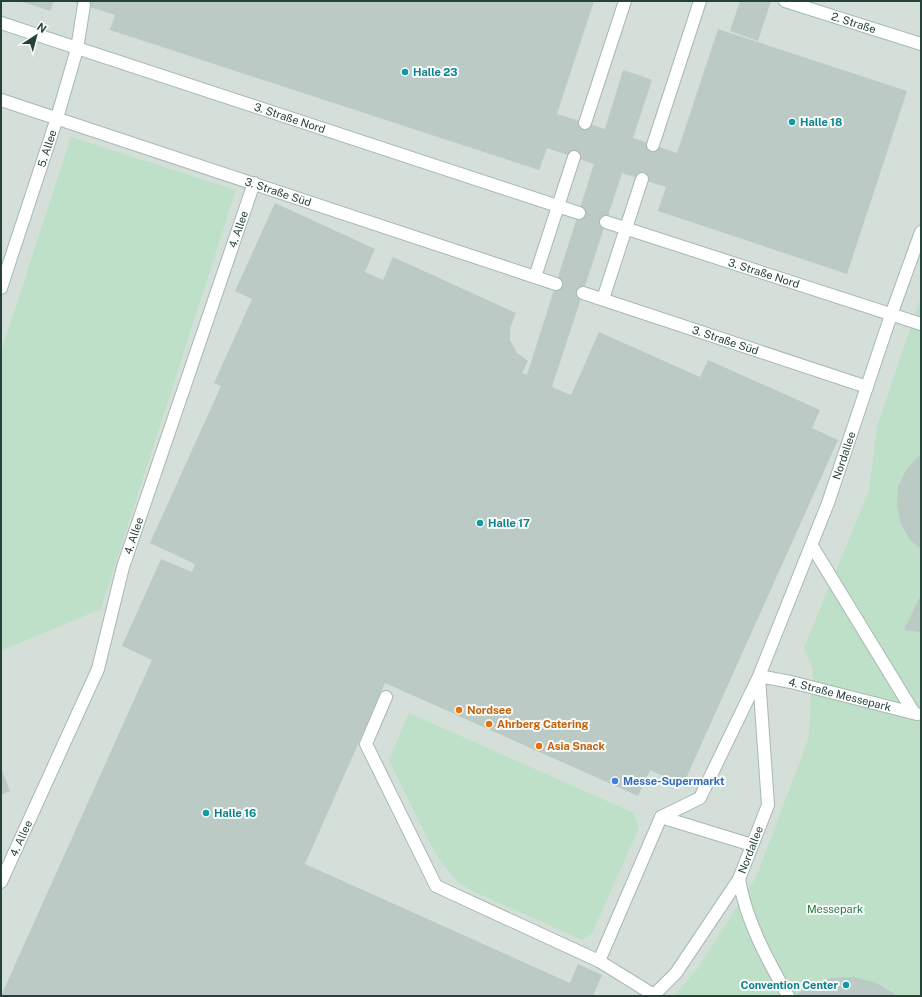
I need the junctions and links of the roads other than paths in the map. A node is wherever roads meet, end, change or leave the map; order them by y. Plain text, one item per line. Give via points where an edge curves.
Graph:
1 (625, 1) edge
2 (700, 1) edge
3 (785, 1) edge
4 (84, 6) dead end
5 (1, 23) edge
6 (921, 44) edge
7 (77, 49) junction
8 (1, 100) edge
9 (57, 118) junction
10 (585, 123) dead end
11 (653, 145) dead end
12 (574, 157) dead end
13 (642, 179) dead end
14 (254, 184) junction
15 (558, 206) junction
16 (578, 212) dead end
17 (606, 222) dead end
18 (626, 228) junction
19 (921, 232) edge
20 (7, 252) edge
21 (535, 277) junction
22 (556, 284) dead end
23 (1, 288) edge
24 (583, 293) dead end
25 (603, 299) junction
26 (891, 315) junction
27 (921, 324) edge
28 (867, 387) junction
29 (812, 546) junction
30 (759, 676) junction
31 (386, 697) dead end
32 (918, 714) edge
33 (661, 817) junction
34 (752, 845) junction
35 (739, 879) junction
36 (1, 882) edge
37 (599, 961) junction
38 (654, 995) edge
39 (788, 996) edge

1 - 10 lane
2 - 11 lane
3 - 6 lane, 2. Straße
4 - 7 lane, 5. Allee
5 - 7 lane, 3. Straße Nord
7 - 9 lane, 5. Allee
7 - 15 lane, 3. Straße Nord
8 - 9 lane, 3. Straße Süd
9 - 14 lane, 3. Straße Süd
9 - 20 lane, 5. Allee
12 - 15 lane
13 - 18 lane
14 - 21 lane, 3. Straße Süd
14 - 36 lane, 4. Allee via 123,567 98,669
15 - 16 lane, 3. Straße Nord
15 - 21 lane
17 - 18 lane, 3. Straße Nord
18 - 25 lane
18 - 26 lane, 3. Straße Nord
19 - 26 lane, Nordallee
20 - 23 lane, 5. Allee
21 - 22 lane, 3. Straße Süd
24 - 25 lane, 3. Straße Süd
25 - 28 lane, 3. Straße Süd
26 - 27 lane, 3. Straße Nord
26 - 28 lane, Nordallee
28 - 29 lane, Nordallee
29 - 30 lane, Nordallee
29 - 32 lane
30 - 32 lane, 4. Straße Messepark
30 - 33 lane, Nordallee via 700,798
30 - 34 lane, Nordallee via 768,805
31 - 37 lane via 366,744 436,886
33 - 34 lane
33 - 37 lane
34 - 35 lane, Nordallee
35 - 38 lane, Nordallee via 676,973
35 - 39 lane via 743,899 766,957
37 - 38 lane

